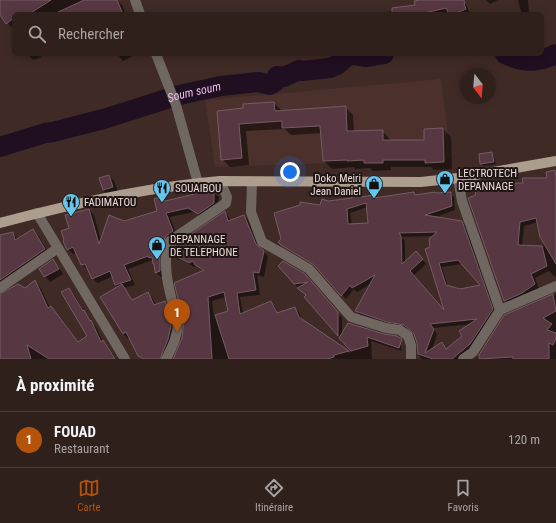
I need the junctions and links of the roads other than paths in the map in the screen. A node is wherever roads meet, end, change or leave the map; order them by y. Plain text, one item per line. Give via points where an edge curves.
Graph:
1 (135, 0) edge
2 (139, 12) edge
3 (157, 56) edge
4 (556, 161) edge
5 (458, 178) junction
6 (220, 182) junction
7 (252, 182) junction
8 (198, 183) junction
9 (37, 213) junction
10 (0, 223) edge
11 (58, 248) junction
12 (556, 286) edge
13 (0, 288) edge
14 (500, 310) junction
15 (125, 359) edge
16 (166, 359) edge
17 (411, 359) edge
18 (463, 359) edge

1 - 2 street
3 - 8 street via 176,105
4 - 5 main road
5 - 7 main road via 421,182
5 - 14 street via 462,201
6 - 7 main road
6 - 8 main road
6 - 16 street via 227,197 226,203 170,240 167,247 168,285 178,320 175,342
7 - 17 street via 251,212 262,242 309,269 351,317 400,330 408,336
8 - 9 main road via 138,192
9 - 10 main road
9 - 11 street
11 - 13 street
11 - 15 street
12 - 14 street
14 - 18 street via 473,352

